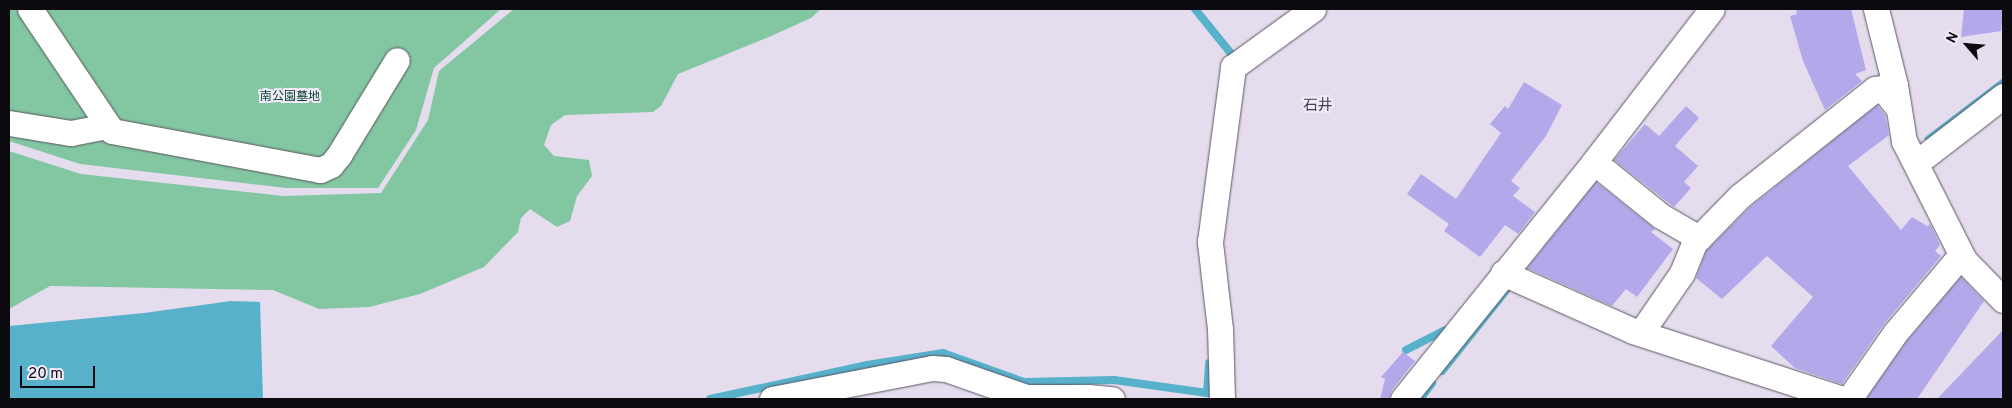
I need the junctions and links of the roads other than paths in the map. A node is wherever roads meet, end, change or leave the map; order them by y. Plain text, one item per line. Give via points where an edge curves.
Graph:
1 (30, 9) edge
2 (1313, 9) edge
3 (1712, 9) edge
4 (1876, 9) edge
5 (397, 60) dead end
6 (2003, 96) edge
7 (1898, 108) junction
8 (9, 123) edge
9 (108, 126) junction
10 (1594, 162) junction
11 (1916, 163) junction
12 (1696, 241) junction
13 (1961, 255) junction
14 (1503, 273) junction
15 (2003, 300) edge
16 (1642, 331) junction
17 (1024, 398) edge
18 (772, 399) edge
19 (1112, 399) edge
20 (1222, 399) edge
21 (1403, 399) edge
22 (1842, 399) edge
23 (1849, 399) edge

1 - 9 street
2 - 20 street via 1233,67 1210,242 1220,330
3 - 10 street
4 - 7 street
5 - 9 street via 339,156 320,170 112,131
6 - 11 street
7 - 11 street via 1904,141
7 - 12 street via 1882,88 1875,89 1740,196
8 - 9 street via 71,133
10 - 12 street
10 - 14 street
11 - 13 street
12 - 16 street via 1682,273
13 - 15 street
13 - 23 street via 1895,333
14 - 16 street via 1595,316
14 - 21 street
16 - 22 street
17 - 18 street via 946,369 932,368
17 - 19 street

